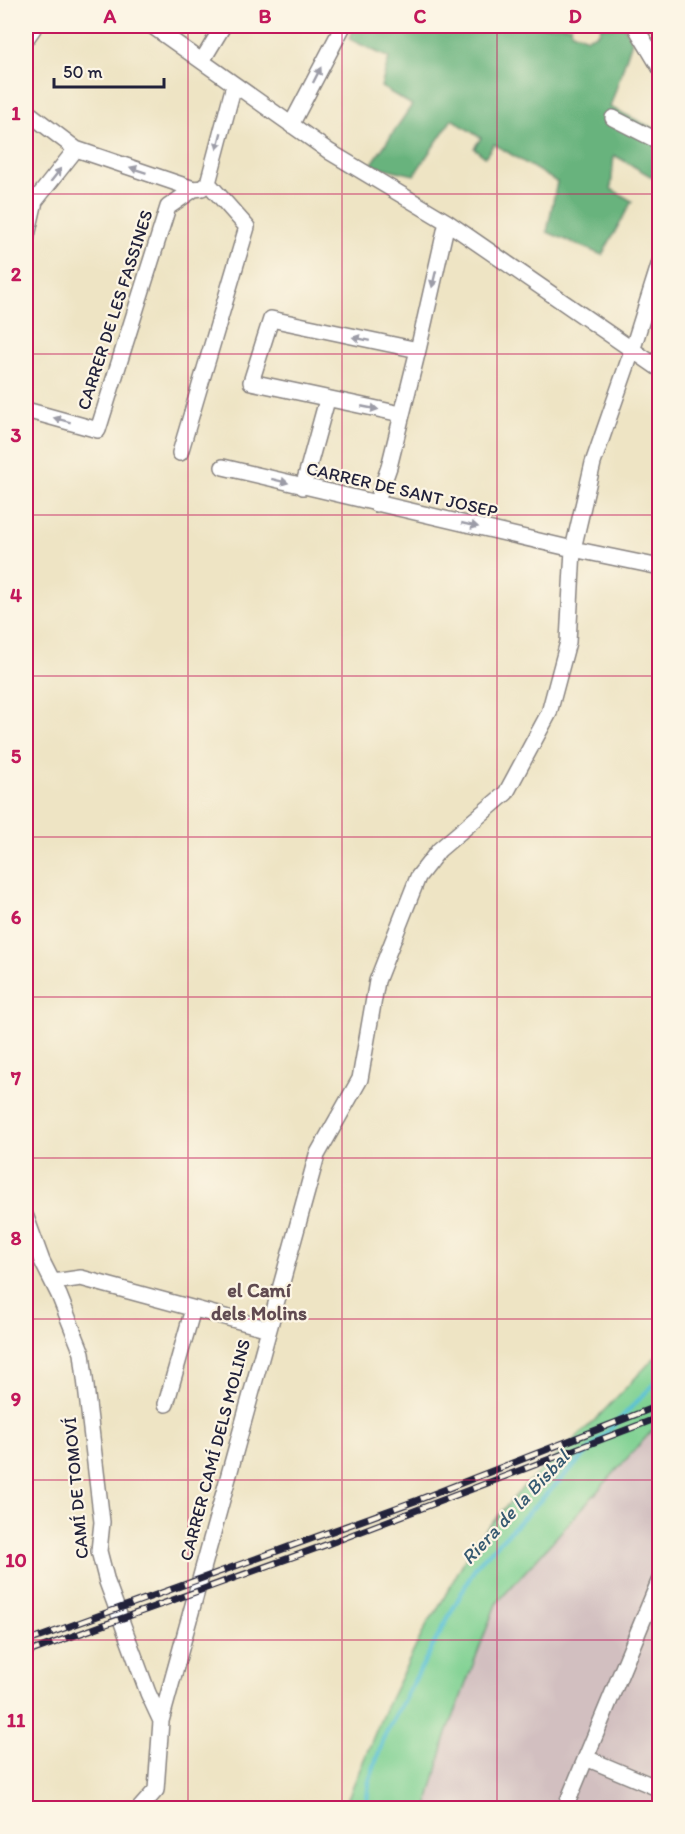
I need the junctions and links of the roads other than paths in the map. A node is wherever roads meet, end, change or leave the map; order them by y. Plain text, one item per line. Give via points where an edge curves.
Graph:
1 (35, 26) edge
2 (152, 26) edge
3 (223, 26) edge
4 (342, 26) edge
5 (635, 26) edge
6 (26, 39) edge
7 (202, 62) junction
8 (660, 68) edge
9 (234, 85) junction
10 (26, 111) edge
11 (613, 118) dead end
12 (291, 125) junction
13 (660, 142) edge
14 (76, 149) junction
15 (201, 186) junction
16 (30, 198) edge
17 (447, 222) junction
18 (26, 240) edge
19 (660, 262) edge
20 (418, 350) junction
21 (632, 351) junction
22 (660, 369) edge
23 (327, 399) junction
24 (26, 410) edge
25 (402, 414) junction
26 (180, 453) dead end
27 (223, 467) dead end
28 (303, 487) junction
29 (376, 504) junction
30 (573, 549) junction
31 (660, 567) edge
32 (26, 1217) edge
33 (53, 1282) junction
34 (193, 1309) junction
35 (269, 1329) junction
36 (166, 1404) dead end
37 (660, 1579) edge
38 (161, 1721) junction
39 (586, 1758) junction
40 (660, 1789) edge
41 (140, 1809) edge
42 (565, 1809) edge

1 - 6 street
2 - 7 street
3 - 7 street
12 -> 4 street
5 - 8 street
7 - 9 street
9 - 12 street
9 -> 15 street
10 - 14 street
11 - 13 street
12 - 17 street
15 -> 14 street
16 -> 14 street
15 -> 24 street, CARRER DE LES FASSINES via 168,207 98,430
15 - 26 street via 247,227
16 - 18 street
17 -> 20 street
17 - 21 street
19 - 21 street, CARRER CAMÍ DELS MOLINS
20 -> 23 street via 271,319 251,382
20 - 25 street
21 - 22 street
21 - 30 street, CARRER CAMÍ DELS MOLINS via 593,463
23 -> 25 street
23 - 28 street
25 - 29 street
27 -> 28 street, CARRER DE SANT JOSEP
28 - 29 street, CARRER DE SANT JOSEP
29 -> 30 street, CARRER DE SANT JOSEP
30 - 31 street, CARRER DE SANT JOSEP
30 - 35 street, CARRER CAMÍ DELS MOLINS via 568,642 549,713 506,793 439,850 418,877 377,981 360,1078 317,1155
32 - 33 street, CAMÍ DE TOMOVÍ
33 - 34 street via 81,1278
33 - 38 street, CAMÍ DE TOMOVÍ via 82,1353 102,1522 99,1551 107,1582
34 - 35 street
34 - 36 street
35 - 38 street, CARRER CAMÍ DELS MOLINS
37 - 39 street
38 - 41 street, CARRER CAMÍ DELS MOLINS via 156,1790
39 - 40 street
39 - 42 street

